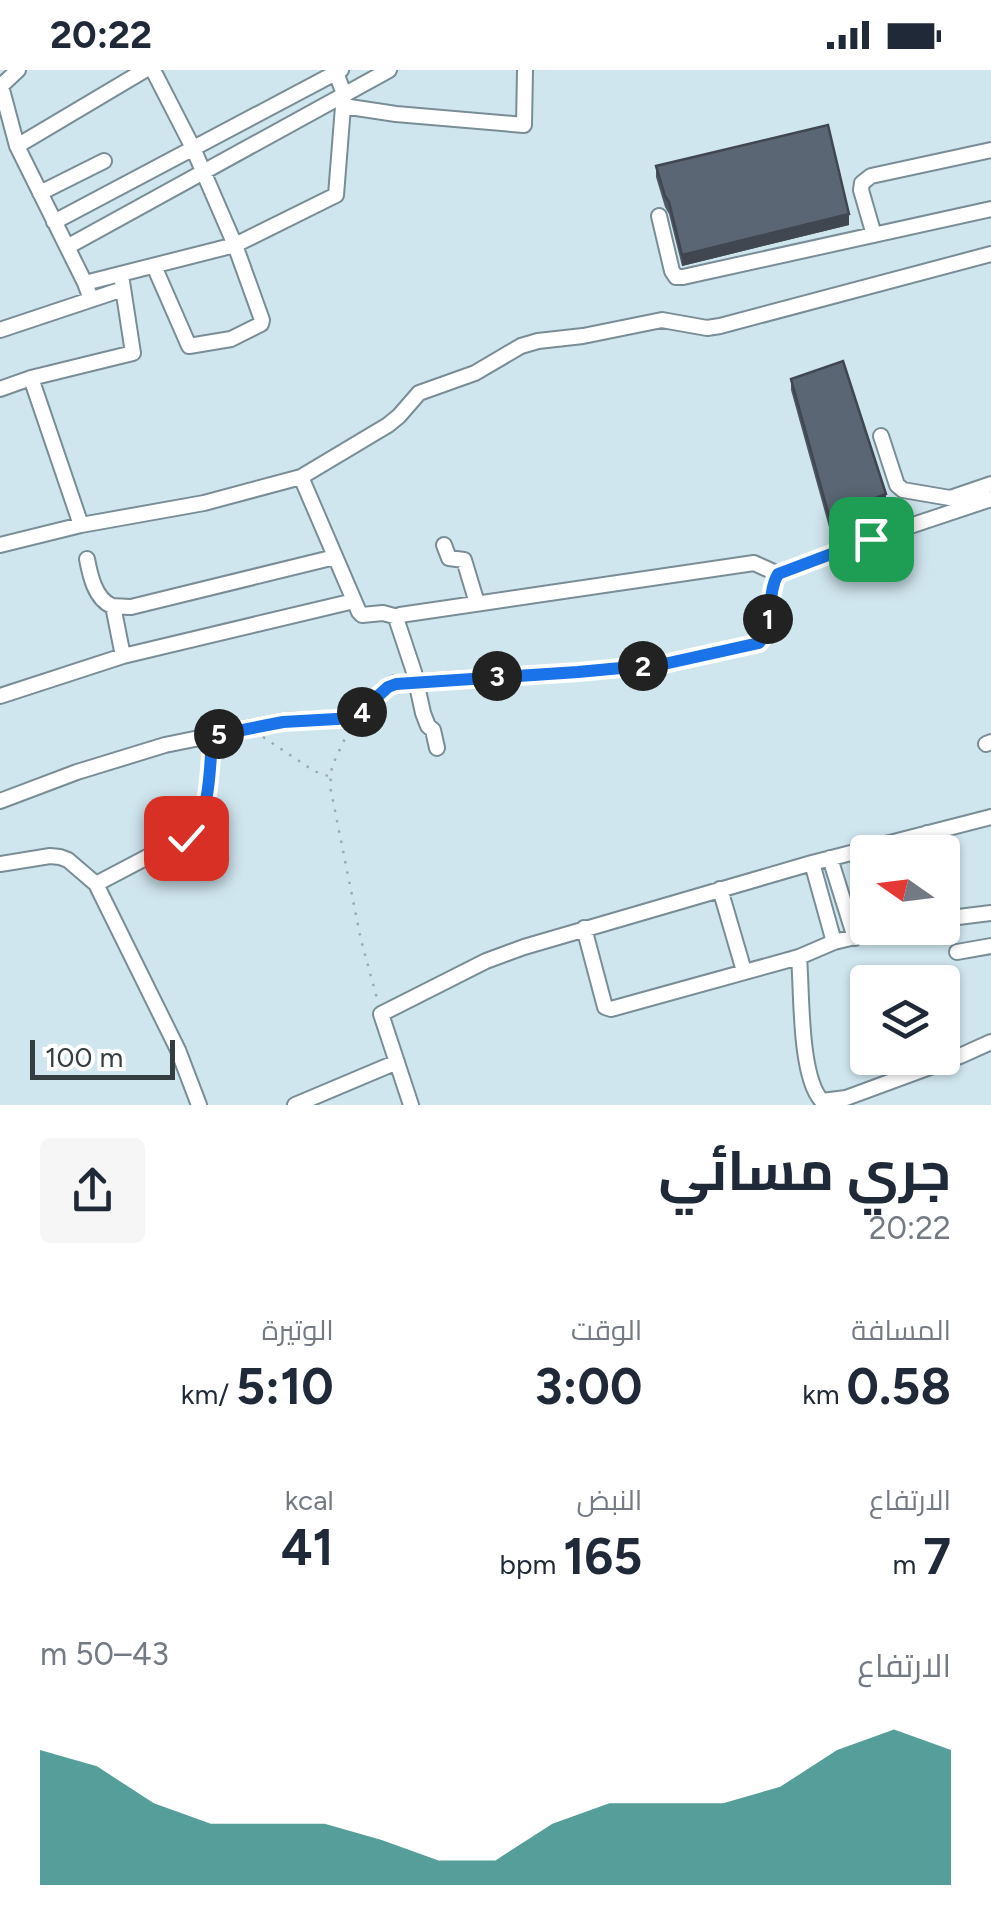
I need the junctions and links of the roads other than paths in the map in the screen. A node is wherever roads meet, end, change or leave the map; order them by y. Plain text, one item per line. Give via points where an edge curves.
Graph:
1 (18, 70) edge
2 (145, 70) edge
3 (153, 70) edge
4 (390, 70) edge
5 (525, 70) edge
6 (338, 71) edge
7 (344, 100) junction
8 (6, 126) edge
9 (17, 146) junction
10 (194, 148) junction
11 (991, 150) edge
12 (104, 161) dead end
13 (202, 171) junction
14 (40, 192) junction
15 (991, 209) edge
16 (658, 216) dead end
17 (54, 222) junction
18 (874, 236) junction
19 (235, 245) junction
20 (67, 248) junction
21 (991, 254) edge
22 (154, 266) junction
23 (122, 282) junction
24 (85, 283) junction
25 (90, 299) junction
26 (0, 330) edge
27 (31, 378) junction
28 (0, 389) edge
29 (880, 436) dead end
30 (301, 477) junction
31 (991, 484) edge
32 (991, 499) edge
33 (80, 525) junction
34 (0, 545) edge
35 (444, 546) dead end
36 (335, 557) junction
37 (86, 559) dead end
38 (778, 574) junction
39 (354, 601) junction
40 (478, 603) junction
41 (113, 606) junction
42 (398, 617) junction
43 (124, 656) junction
44 (415, 682) junction
45 (0, 696) edge
46 (212, 736) junction
47 (437, 748) dead end
48 (0, 801) edge
49 (991, 817) edge
50 (927, 833) joint
51 (830, 858) junction
52 (812, 863) junction
53 (0, 864) edge
54 (96, 884) junction
55 (720, 889) junction
56 (991, 913) edge
57 (960, 917) edge
58 (850, 925) edge
59 (584, 928) junction
60 (850, 939) edge
61 (834, 942) junction
62 (991, 946) edge
63 (958, 952) dead end
64 (799, 957) junction
65 (744, 971) junction
66 (991, 1042) edge
67 (397, 1062) junction
68 (199, 1105) edge
69 (295, 1105) edge
70 (411, 1105) edge

1 - 8 street via 1,85
2 - 9 street
3 - 10 street
4 - 7 street
5 - 7 street via 524,125 396,114
6 - 7 street
6 - 10 street
7 - 13 street
7 - 19 street via 336,195
8 - 9 street
9 - 14 street
10 - 13 street
10 - 17 street
11 - 18 street via 870,176 861,190
12 - 14 street
13 - 19 street
13 - 20 street
14 - 17 street
15 - 18 street
16 - 18 street via 672,271 683,277
17 - 20 street
19 - 22 street
19 - 22 street via 262,320 231,339 189,346
20 - 24 street
21 - 30 street via 720,326 662,320 520,346 475,373 419,393 400,416
22 - 23 street
23 - 24 street
23 - 25 street
23 - 27 street via 134,354
24 - 25 street
25 - 26 street
27 - 28 street
27 - 33 street
29 - 31 street via 903,490 950,498
30 - 33 street
30 - 36 street
32 - 38 street
33 - 34 street
35 - 40 street via 449,558 464,560
36 - 39 street
36 - 41 street
37 - 41 street via 101,598
38 - 40 street via 754,563
38 - 44 street via 759,643 664,664
39 - 42 street via 362,615
39 - 43 street
40 - 42 street
41 - 43 street
42 - 44 street
43 - 45 street
44 - 46 street via 388,687 354,718
44 - 47 street
46 - 48 street via 165,745
46 - 54 street via 206,792 192,833
49 - 50 street
50 - 51 street
51 - 52 street
51 - 58 street
52 - 55 street
52 - 61 street
53 - 54 street via 60,857
54 - 68 street
55 - 59 street
55 - 65 street
56 - 57 street
59 - 65 street via 607,1009
59 - 67 street via 486,961 381,1014
60 - 61 street
61 - 64 street
62 - 63 street
64 - 65 street
64 - 66 street via 806,1062 822,1101 846,1098
67 - 69 street
67 - 70 street

